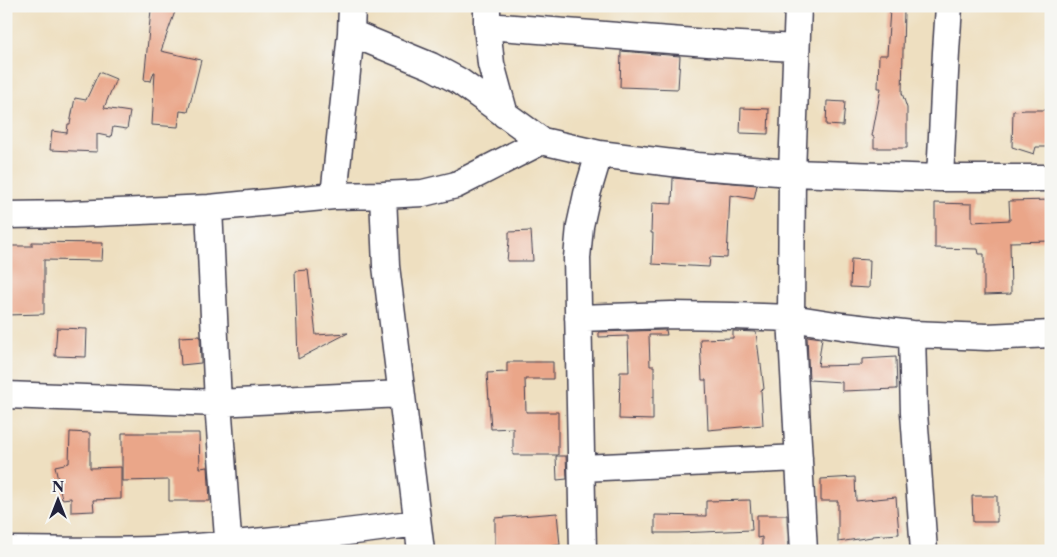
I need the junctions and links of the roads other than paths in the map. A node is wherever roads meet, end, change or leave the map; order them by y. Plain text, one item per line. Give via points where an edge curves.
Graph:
1 (352, 6) edge
2 (798, 6) edge
3 (949, 6) edge
4 (487, 16) edge
5 (351, 33) junction
6 (796, 48) junction
7 (505, 115) junction
8 (542, 140) junction
9 (599, 154) junction
10 (792, 173) junction
11 (940, 178) junction
12 (1051, 178) edge
13 (334, 196) junction
14 (383, 196) junction
15 (209, 208) junction
16 (6, 215) edge
17 (578, 318) junction
18 (791, 318) junction
19 (912, 334) junction
20 (1051, 334) edge
21 (401, 394) junction
22 (6, 395) edge
23 (218, 402) junction
24 (799, 458) junction
25 (582, 468) junction
26 (417, 523) junction
27 (339, 542) edge
28 (229, 548) edge
29 (6, 550) edge
30 (421, 551) edge
31 (583, 551) edge
32 (804, 551) edge
33 (924, 551) edge

1 - 5 street
2 - 6 street
3 - 11 street
4 - 6 street via 721,44
4 - 7 street via 491,64
5 - 7 street via 459,81
5 - 13 street
6 - 10 street
7 - 8 street
8 - 9 street
8 - 14 street via 456,185 422,193
9 - 10 street
9 - 17 street via 580,226
10 - 11 street
10 - 18 street
11 - 12 street
13 - 14 street
13 - 15 street
14 - 21 street via 386,266
15 - 16 street
15 - 23 street
17 - 18 street via 671,315
17 - 25 street
18 - 19 street
18 - 24 street
19 - 20 street via 988,337
19 - 33 street
21 - 23 street
21 - 26 street
22 - 23 street
23 - 28 street
24 - 25 street
24 - 32 street
25 - 31 street
26 - 27 street
26 - 30 street
27 - 28 street
28 - 29 street

